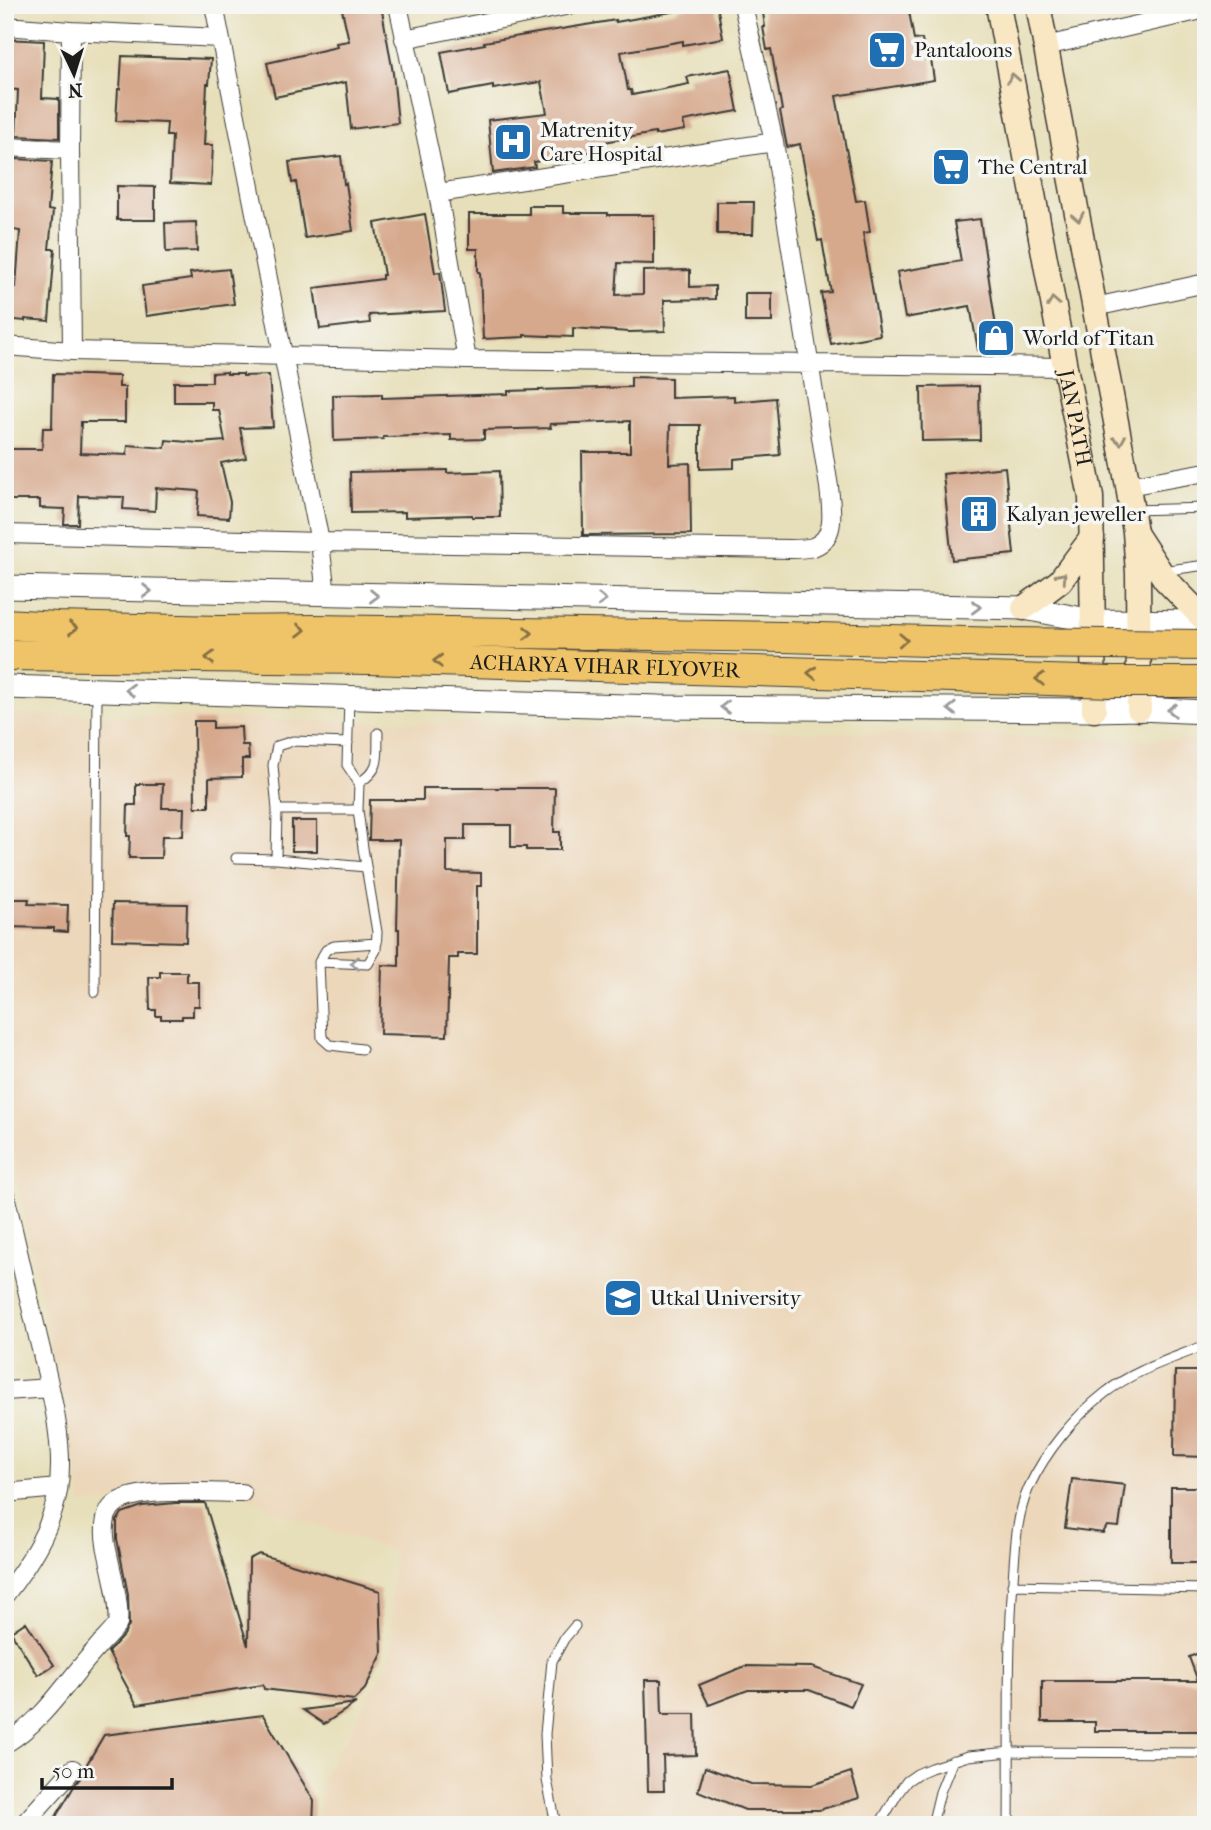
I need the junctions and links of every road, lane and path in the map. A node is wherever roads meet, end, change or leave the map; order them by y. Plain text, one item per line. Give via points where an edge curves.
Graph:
1 (214, 5) edge
2 (398, 5) edge
3 (569, 5) edge
4 (743, 5) edge
5 (998, 5) edge
6 (1038, 5) edge
7 (1206, 9) edge
8 (5, 26) edge
9 (71, 31) junction
10 (220, 38) junction
11 (404, 39) junction
12 (1046, 46) junction
13 (774, 142) junction
14 (5, 147) edge
15 (69, 150) junction
16 (438, 192) junction
17 (1206, 283) edge
18 (1095, 307) junction
19 (5, 346) edge
20 (72, 351) junction
21 (285, 356) junction
22 (467, 360) junction
23 (810, 363) junction
24 (1065, 367) junction
25 (1206, 472) edge
26 (1206, 508) edge
27 (1131, 509) junction
28 (5, 534) edge
29 (1092, 538) junction
30 (320, 542) junction
31 (1206, 565) edge
32 (1160, 571) junction
33 (5, 587) edge
34 (326, 595) junction
35 (1024, 608) junction
36 (1093, 621) junction
37 (1137, 621) junction
38 (1206, 622) edge
39 (5, 624) edge
40 (1206, 645) edge
41 (5, 656) edge
42 (1206, 682) edge
43 (5, 687) edge
44 (97, 690) junction
45 (349, 697) junction
46 (1139, 709) junction
47 (1094, 710) junction
48 (1206, 712) edge
49 (378, 733) dead end
50 (348, 743) junction
51 (359, 783) junction
52 (276, 810) junction
53 (358, 810) junction
54 (236, 858) dead end
55 (276, 859) junction
56 (366, 867) junction
57 (377, 943) junction
58 (319, 962) junction
59 (95, 992) dead end
60 (362, 1049) dead end
61 (5, 1195) edge
62 (1206, 1345) edge
63 (50, 1388) junction
64 (5, 1391) edge
65 (58, 1488) junction
66 (5, 1493) edge
67 (243, 1493) dead end
68 (1013, 1585) junction
69 (1206, 1589) edge
70 (5, 1595) edge
71 (575, 1626) dead end
72 (5, 1744) edge
73 (1010, 1752) junction
74 (1206, 1753) edge
75 (953, 1760) junction
76 (73, 1769) dead end
77 (23, 1825) edge
78 (555, 1825) edge
79 (879, 1825) edge
80 (932, 1825) edge
81 (1009, 1825) edge

1 - 10 street
2 - 11 street
3 - 11 street
4 - 13 street
24 -> 5 main road, JAN PATH
6 - 12 main road, JAN PATH
7 - 12 street
8 - 9 street
9 - 10 street
9 - 15 street
10 - 21 street
11 - 16 street
12 -> 18 main road, JAN PATH
13 - 16 street
13 - 23 street
14 - 15 street
15 - 20 street
16 - 22 street
17 - 18 street
18 -> 27 main road, JAN PATH
19 - 20 street
20 - 21 street
21 - 22 street
21 - 30 street
22 - 23 street
23 - 24 street
23 - 30 street via 832,526 826,538 813,547
24 - 29 main road, JAN PATH via 1091,497
25 - 27 street
26 - 27 lane
27 - 32 main road
27 - 37 main road, JAN PATH via 1138,573
28 - 30 street
35 -> 29 main road via 1060,581
29 - 36 main road, JAN PATH
30 - 34 street
31 - 32 lane
32 - 38 main road
33 -> 34 street
34 -> 35 street
35 - 36 street
36 - 37 street
36 - 47 main road, JAN PATH
37 - 38 street
37 - 46 main road, JAN PATH
39 -> 40 highway, ACHARYA VIHAR FLYOVER, bridge
42 -> 41 highway, ACHARYA VIHAR FLYOVER, bridge via 369,659
43 - 44 street
45 -> 44 street
44 - 59 lane
47 -> 45 street via 659,707
45 - 50 lane
46 - 47 street
48 -> 46 street
49 - 51 lane via 374,771
50 - 51 lane via 347,765
50 - 52 lane via 293,741 278,746 272,765
51 - 53 lane
52 - 53 lane
52 - 55 lane
53 - 56 lane
54 - 55 lane
55 - 56 lane
56 - 57 lane
57 - 58 lane via 334,946
57 -> 58 lane via 369,964
58 - 60 lane via 322,1038 330,1045
61 - 63 street
62 - 68 lane via 1135,1374 1079,1415 1029,1488 1017,1527
63 - 64 street
63 - 65 street via 57,1424
65 - 66 street
65 - 70 street via 45,1534
67 - 72 street via 147,1494 114,1505 105,1521 104,1537 118,1625 45,1713
68 - 69 lane
68 - 73 lane via 1008,1654
71 - 78 lane via 551,1661 545,1734
73 - 74 lane
73 - 75 lane
73 - 81 lane
75 - 79 lane via 907,1781
75 - 80 lane
76 - 77 street

